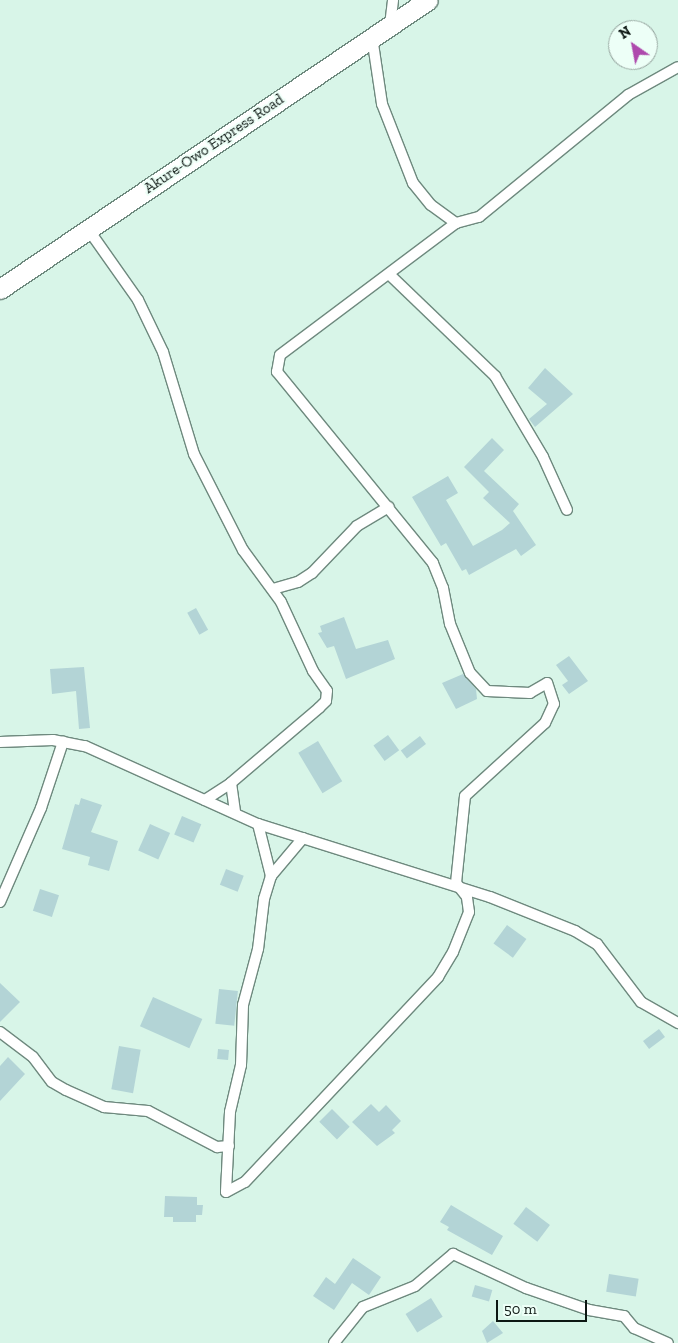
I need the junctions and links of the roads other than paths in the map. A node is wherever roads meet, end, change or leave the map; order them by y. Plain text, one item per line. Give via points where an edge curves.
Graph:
1 (393, 0) edge
2 (428, 0) edge
3 (390, 25) junction
4 (372, 37) junction
5 (678, 68) edge
6 (456, 223) junction
7 (88, 229) junction
8 (390, 275) junction
9 (0, 288) edge
10 (389, 507) junction
11 (567, 510) dead end
12 (272, 589) junction
13 (0, 742) edge
14 (63, 742) junction
15 (231, 783) junction
16 (204, 800) junction
17 (236, 813) junction
18 (258, 824) junction
19 (303, 838) junction
20 (271, 876) junction
21 (459, 888) junction
22 (0, 902) edge
23 (678, 1023) edge
24 (0, 1032) edge
25 (230, 1146) junction
26 (334, 1343) edge
27 (668, 1343) edge

1 - 3 street
2 - 3 highway, Akure-Owo Express Road
3 - 4 highway, Akure-Owo Express Road
4 - 6 street via 382,104 413,182 431,205
4 - 7 highway, Akure-Owo Express Road
5 - 6 street via 628,95 479,217
6 - 8 street
7 - 9 highway, Akure-Owo Express Road
7 - 12 street via 138,300 163,352 194,454 243,550
8 - 10 street via 280,355 275,363 277,372
8 - 11 street via 495,376 543,457
10 - 12 street via 357,526 312,573 298,582
10 - 21 street via 433,563 450,624 470,673 483,688 488,692 530,693 547,683 554,694 554,704 546,724 465,796 456,883
12 - 15 street via 327,691 326,700
13 - 14 street
14 - 16 street via 84,746
14 - 22 street via 41,808
15 - 16 street
15 - 17 street
16 - 17 street
17 - 18 street
18 - 19 street
18 - 20 street
19 - 20 street
19 - 21 street
20 - 25 street via 243,1004 241,1065 230,1112
21 - 23 street via 575,931 597,944 641,1002
21 - 25 street via 467,897 469,912 453,952 438,977 245,1182 226,1192
24 - 25 street via 33,1057 52,1082 66,1090 104,1107 148,1111 217,1147
26 - 27 street via 364,1307 415,1286 453,1254 526,1288 590,1310 624,1316 634,1328

